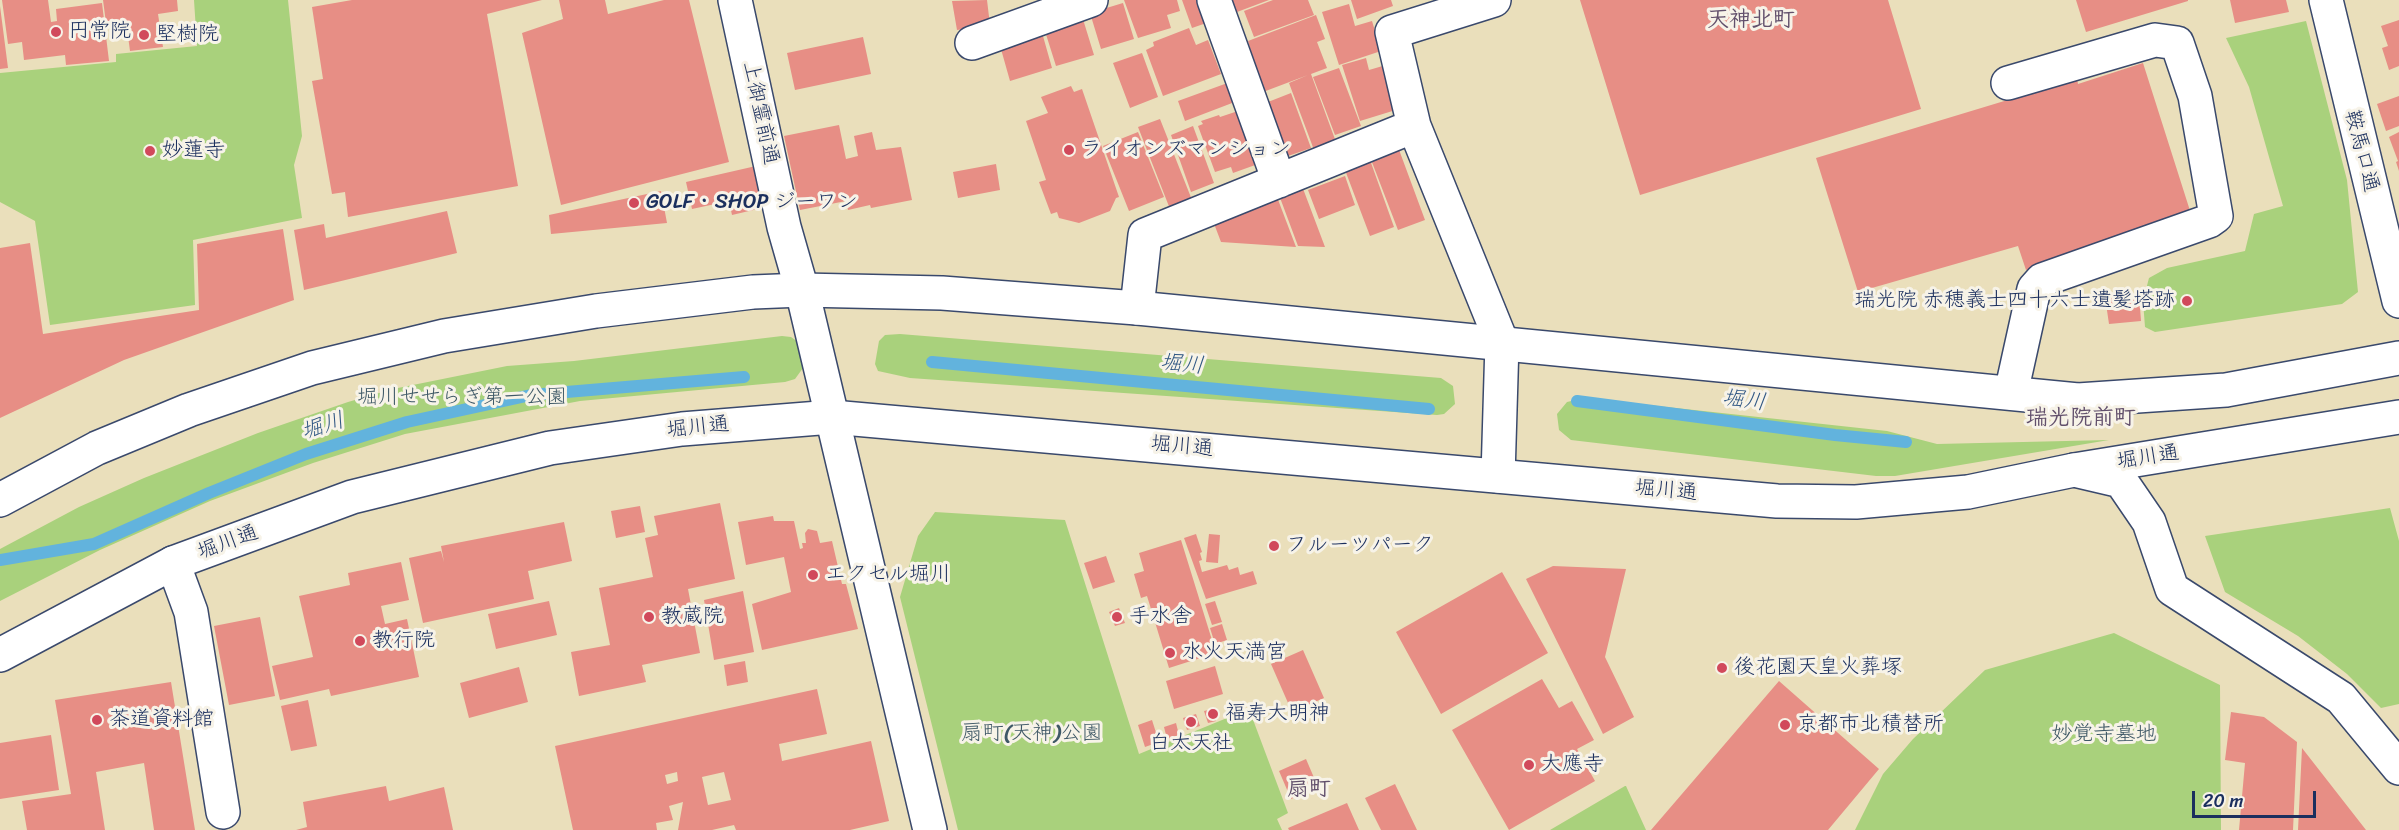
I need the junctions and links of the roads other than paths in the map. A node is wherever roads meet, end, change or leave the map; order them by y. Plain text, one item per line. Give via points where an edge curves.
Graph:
1 (735, 0) edge
2 (1091, 0) edge
3 (1214, 0) edge
4 (1494, 0) edge
5 (2326, 0) edge
6 (972, 43) dead end
7 (2008, 83) dead end
8 (1414, 126) junction
9 (1279, 181) junction
10 (802, 290) junction
11 (2399, 301) edge
12 (1137, 308) junction
13 (1502, 344) junction
14 (2399, 358) edge
15 (2011, 393) junction
16 (832, 417) junction
17 (2399, 417) edge
18 (2073, 470) junction
19 (1498, 476) junction
20 (0, 500) edge
21 (173, 563) junction
22 (0, 655) edge
23 (2399, 768) edge
24 (223, 812) dead end
25 (930, 830) edge

1 - 10 main road, 上御霊前通 via 784,227
2 - 6 main road
3 - 9 main road
4 - 8 main road via 1392,32
5 - 11 main road, 鞍馬口通
7 - 15 main road via 2155,40 2177,43 2195,96 2216,216 2042,280 2034,289
8 - 9 main road
8 - 13 main road
9 - 12 main road via 1145,235
10 - 12 main road via 942,293
10 - 16 main road, 上御霊前通
10 - 20 main road via 753,292 573,315 444,336 312,368 189,410 107,444
12 - 13 main road
13 - 15 main road
13 - 19 main road
14 - 15 main road via 2226,390 2078,400
16 - 19 main road, 堀川通
16 - 21 main road, 堀川通 via 682,429 550,447 352,497
16 - 25 main road, 上御霊前通
17 - 18 main road, 堀川通
18 - 19 main road, 堀川通 via 1968,492 1856,502 1777,501
18 - 23 main road via 2121,481 2149,522 2172,589 2341,698
21 - 22 main road, 堀川通
21 - 24 main road via 191,612

